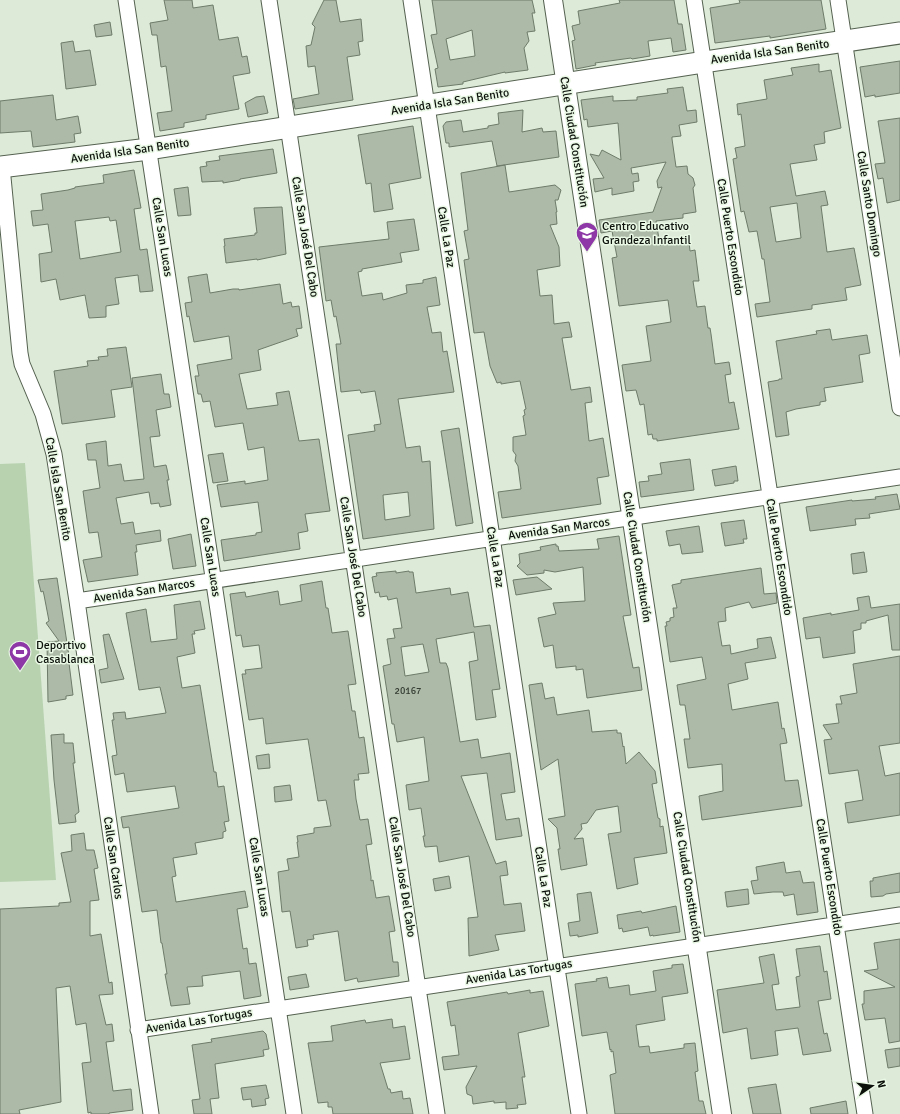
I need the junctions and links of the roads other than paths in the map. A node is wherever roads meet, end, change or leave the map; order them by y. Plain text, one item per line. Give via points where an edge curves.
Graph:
1 (126, 0) edge
2 (268, 0) edge
3 (411, 0) edge
4 (553, 0) edge
5 (694, 0) edge
6 (838, 0) edge
7 (900, 33) edge
8 (844, 42) junction
9 (704, 62) junction
10 (565, 84) junction
11 (426, 106) junction
12 (288, 127) junction
13 (149, 149) junction
14 (1, 167) edge
15 (900, 408) edge
16 (900, 477) edge
17 (769, 497) junction
18 (631, 518) junction
19 (492, 539) junction
20 (353, 560) junction
21 (214, 580) junction
22 (76, 601) junction
23 (900, 915) edge
24 (836, 925) junction
25 (697, 946) junction
26 (557, 967) junction
27 (418, 988) junction
28 (278, 1008) junction
29 (138, 1030) junction
30 (151, 1114) edge
31 (294, 1114) edge
32 (437, 1114) edge
33 (579, 1114) edge
34 (722, 1114) edge
35 (865, 1114) edge

1 - 13 street, Calle San Lucas
2 - 12 street, Calle San José Del Cabo
3 - 11 street, Calle La Paz
4 - 10 street, Calle Ciudad Constitución
5 - 9 street, Calle Puerto Escondido
6 - 8 street, Calle Santo Domingo
7 - 8 main road, Avenida Isla San Benito
8 - 9 main road, Avenida Isla San Benito
8 - 15 street, Calle Santo Domingo
9 - 10 main road, Avenida Isla San Benito
9 - 17 street, Calle Puerto Escondido
10 - 11 main road, Avenida Isla San Benito
10 - 18 street, Calle Ciudad Constitución
11 - 12 main road, Avenida Isla San Benito
11 - 19 street, Calle La Paz
12 - 13 main road, Avenida Isla San Benito
12 - 20 street, Calle San José Del Cabo
13 - 14 main road, Avenida Isla San Benito
13 - 21 street, Calle San Lucas
14 - 22 street, Calle Isla San Benito via 20,353 22,364 43,414 54,454
16 - 17 street, Avenida San Marcos
17 - 18 street, Avenida San Marcos
17 - 24 street, Calle Puerto Escondido
18 - 19 street, Avenida San Marcos
18 - 25 street, Calle Ciudad Constitución
19 - 20 street, Avenida San Marcos
19 - 26 street, Calle La Paz
20 - 21 street, Avenida San Marcos
20 - 27 street, Calle San José Del Cabo
21 - 22 street, Avenida San Marcos
21 - 28 street, Calle San Lucas
22 - 29 street, Calle San Carlos
23 - 24 street, Avenida Las Tortugas
24 - 25 street, Avenida Las Tortugas
24 - 35 street, Calle Puerto Escondido
25 - 26 street, Avenida Las Tortugas
25 - 34 street, Calle Ciudad Constitución
26 - 27 street, Avenida Las Tortugas
26 - 33 street, Calle La Paz
27 - 28 street, Avenida Las Tortugas
27 - 32 street, Calle San José Del Cabo
28 - 29 street, Avenida Las Tortugas
28 - 31 street, Calle San Lucas
29 - 30 street, Calle San Carlos

